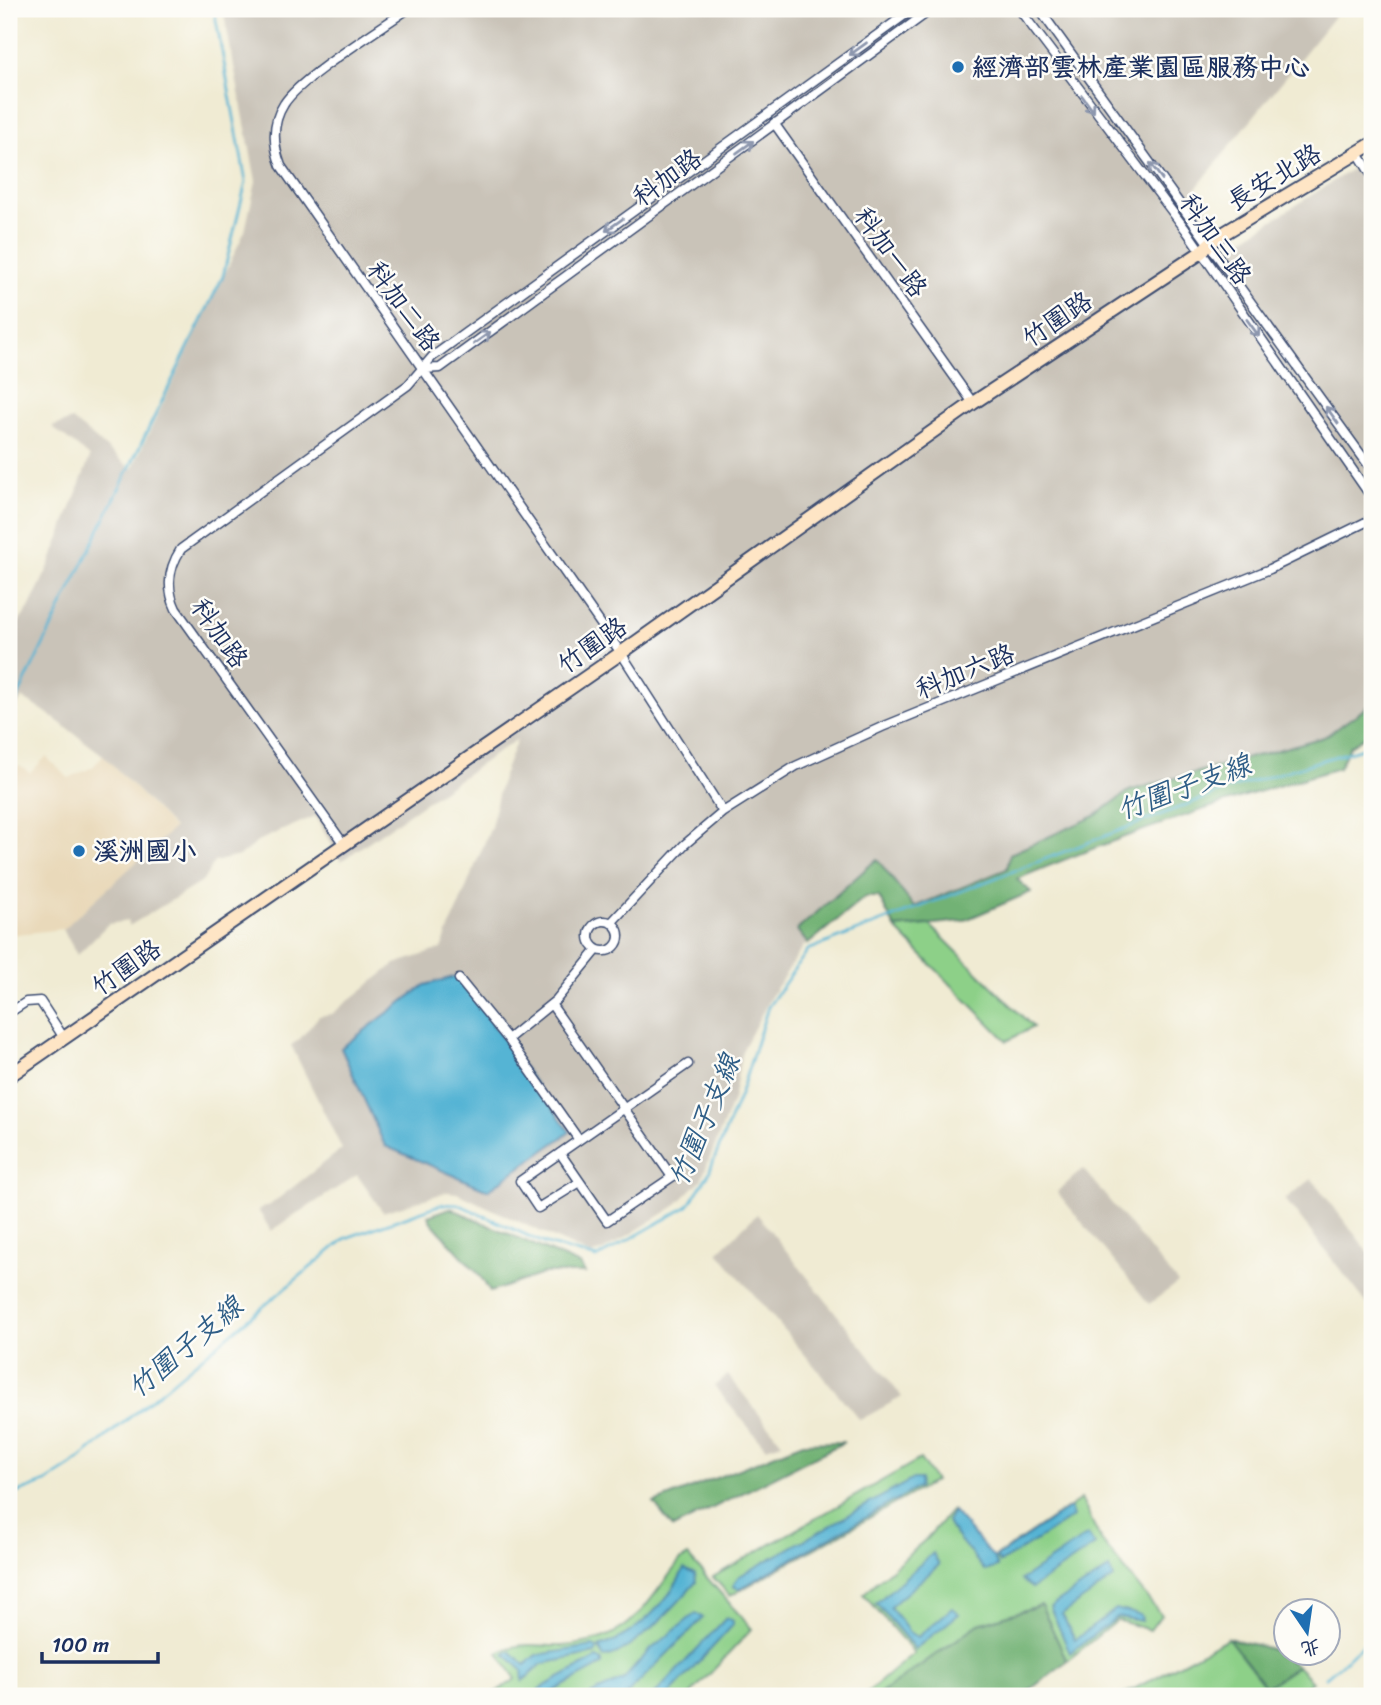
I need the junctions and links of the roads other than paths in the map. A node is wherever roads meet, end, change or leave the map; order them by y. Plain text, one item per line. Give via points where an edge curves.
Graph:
1 (408, 9) edge
2 (913, 9) edge
3 (932, 9) edge
4 (1019, 9) edge
5 (1040, 9) edge
6 (767, 114) junction
7 (775, 125) junction
8 (1372, 144) edge
9 (1358, 153) junction
10 (1372, 176) edge
11 (1203, 250) junction
12 (423, 369) junction
13 (973, 403) junction
14 (1372, 470) edge
15 (1372, 498) edge
16 (1372, 519) edge
17 (621, 653) junction
18 (723, 812) junction
19 (343, 844) junction
20 (611, 923) junction
21 (597, 950) junction
22 (459, 979) dead end
23 (551, 1004) junction
24 (9, 1013) edge
25 (64, 1038) junction
26 (508, 1039) junction
27 (688, 1064) dead end
28 (9, 1076) edge
29 (624, 1108) junction
30 (579, 1140) junction
31 (560, 1153) junction
32 (580, 1182) junction

1 - 12 street, 科加二路 via 293,93 279,113 273,135 288,181
2 -> 6 street, 科加路
3 - 7 street, 科加路
4 -> 11 street, 科加三路
11 -> 5 street, 科加三路
6 - 7 street, 科加一路
6 -> 12 street, 科加路 via 432,357
12 -> 7 street, 科加路 via 440,368
7 - 13 street, 科加一路
8 - 9 street, 長安北路
9 - 10 street
9 - 11 street, 長安北路
11 - 13 street, 竹圍路
14 -> 11 street, 科加三路 via 1215,251
11 -> 15 street, 科加三路
12 - 17 street, 科加二路
12 - 19 street, 科加路 via 186,543 169,578 170,594 181,617
13 - 17 street, 竹圍路
16 - 18 street, 科加六路 via 1270,569 838,746 796,766
17 - 18 street, 科加二路
17 - 19 street, 竹圍路
18 - 20 street, 科加六路 via 684,845
19 - 25 street, 竹圍路
20 - 21 street via 592,927 589,937
20 - 21 street via 620,934 618,943 607,952
21 - 23 street
22 - 26 street
23 - 26 street
23 - 29 street
24 - 25 street via 26,1002 40,1001
25 - 28 street, 竹圍路
26 - 30 street
27 - 29 street
29 - 30 street
29 - 32 street via 672,1177 607,1221
30 - 31 street
31 - 32 street
31 - 32 street via 520,1181 538,1208

